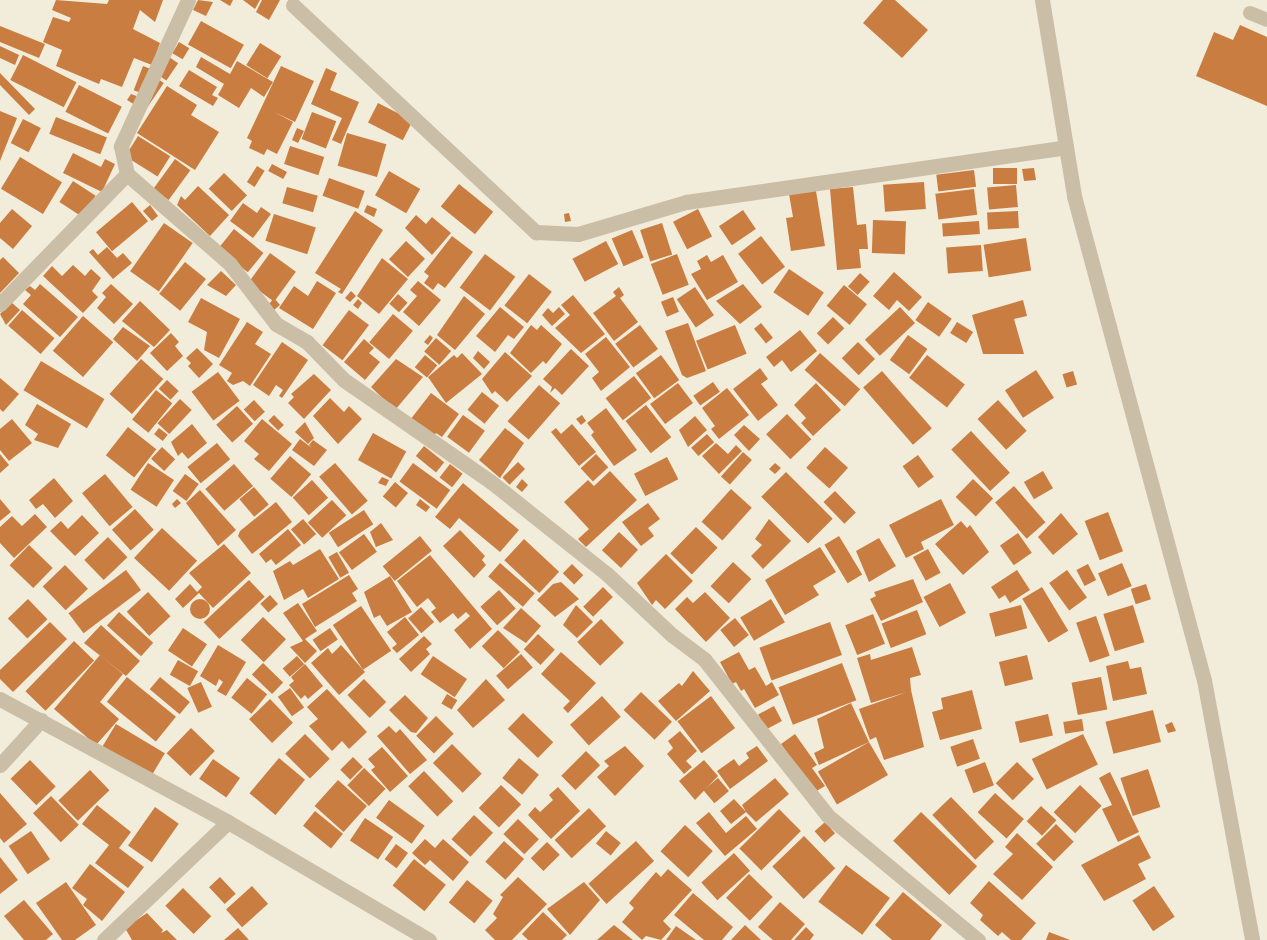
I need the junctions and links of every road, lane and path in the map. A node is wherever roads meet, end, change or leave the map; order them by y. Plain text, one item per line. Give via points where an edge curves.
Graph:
1 (188, 0) edge
2 (1042, 0) edge
3 (293, 5) dead end
4 (1250, 12) dead end
5 (1267, 20) edge
6 (1066, 147) junction
7 (127, 174) junction
8 (0, 304) edge
9 (0, 699) edge
10 (41, 720) junction
11 (0, 765) edge
12 (228, 822) junction
13 (104, 940) edge
14 (429, 940) edge
15 (978, 940) edge
16 (1252, 940) edge

1 - 7 street via 121,146
2 - 6 street
3 - 6 street via 536,232 578,234 686,202
4 - 5 lane
6 - 16 street via 1077,207 1204,680
7 - 8 street
7 - 15 street via 230,264 276,324 307,342 344,380 490,481 607,574 672,635 704,659 828,816
9 - 10 street
10 - 11 street
10 - 12 street
12 - 13 street
12 - 14 street

